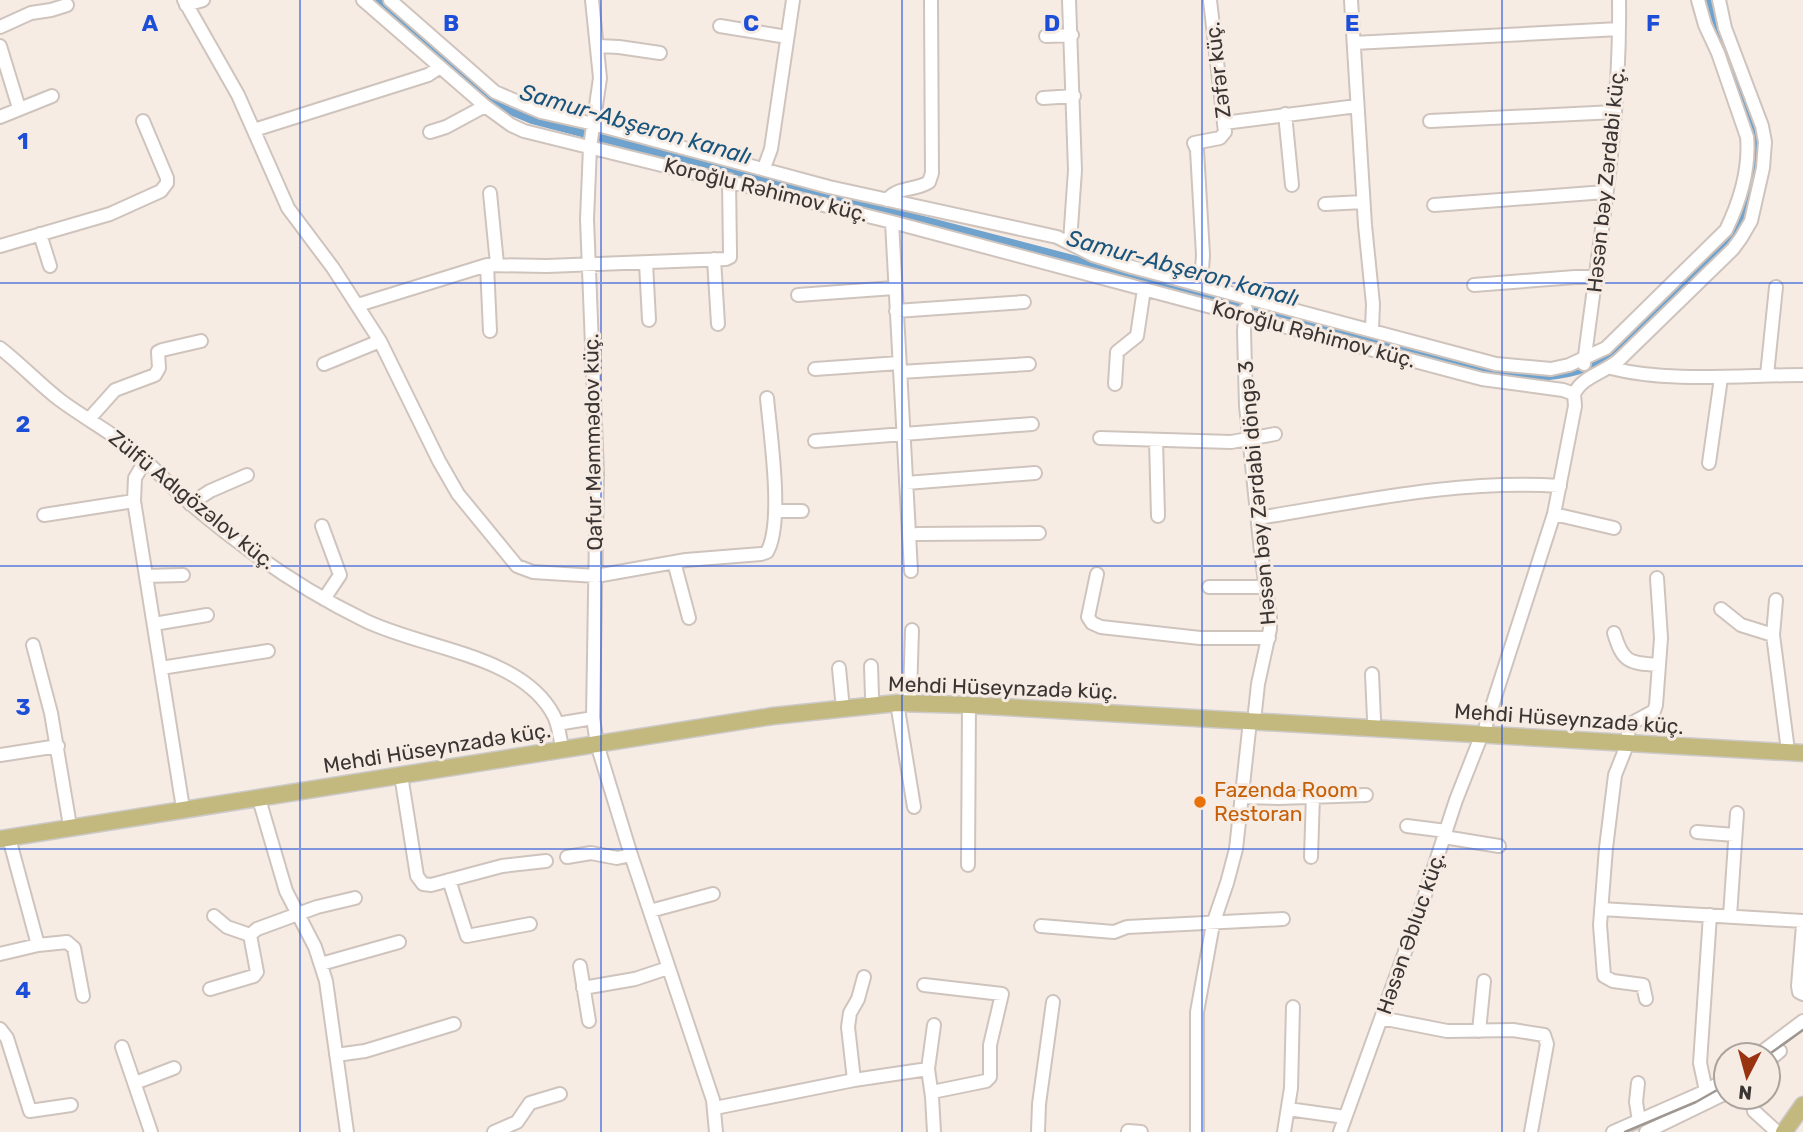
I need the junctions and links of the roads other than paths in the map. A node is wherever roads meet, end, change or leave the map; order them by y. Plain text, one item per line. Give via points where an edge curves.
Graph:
1 (203, 0) edge
2 (363, 0) edge
3 (390, 0) edge
4 (592, 0) edge
5 (793, 0) edge
6 (931, 0) edge
7 (1069, 0) edge
8 (1210, 0) edge
9 (1350, 0) edge
10 (1619, 0) edge
11 (1699, 0) edge
12 (1719, 0) edge
13 (185, 2) edge
14 (67, 5) dead end
15 (720, 26) dead end
16 (0, 27) edge
17 (1619, 29) junction
18 (1072, 35) junction
19 (1046, 36) dead end
20 (787, 37) junction
21 (1354, 43) junction
22 (0, 46) edge
23 (598, 47) junction
24 (660, 53) dead end
25 (440, 67) junction
26 (52, 96) dead end
27 (1074, 96) junction
28 (1043, 98) dead end
29 (1357, 106) junction
30 (485, 107) junction
31 (19, 108) junction
32 (1615, 112) junction
33 (1286, 114) junction
34 (0, 117) edge
35 (143, 121) dead end
36 (1430, 121) dead end
37 (1224, 123) junction
38 (594, 124) junction
39 (254, 130) junction
40 (430, 132) dead end
41 (590, 147) junction
42 (764, 168) junction
43 (729, 180) junction
44 (1293, 185) dead end
45 (1605, 192) junction
46 (490, 193) dead end
47 (887, 200) junction
48 (1363, 202) junction
49 (1325, 204) dead end
50 (1434, 205) dead end
51 (892, 222) junction
52 (40, 234) junction
53 (1070, 242) junction
54 (0, 246) edge
55 (714, 259) junction
56 (646, 263) junction
57 (588, 264) junction
58 (492, 265) junction
59 (50, 266) dead end
60 (1597, 277) junction
61 (1201, 284) junction
62 (1475, 285) dead end
63 (1776, 287) dead end
64 (894, 288) junction
65 (1143, 289) junction
66 (798, 295) dead end
67 (1249, 297) junction
68 (1024, 302) dead end
69 (358, 305) junction
70 (896, 311) junction
71 (1245, 316) junction
72 (649, 320) dead end
73 (718, 324) dead end
74 (1372, 329) junction
75 (490, 331) dead end
76 (201, 341) dead end
77 (380, 341) junction
78 (0, 348) edge
79 (1584, 359) junction
80 (324, 364) dead end
81 (1029, 364) dead end
82 (900, 367) junction
83 (1611, 368) junction
84 (815, 369) dead end
85 (1767, 375) junction
86 (1803, 375) edge
87 (1721, 378) junction
88 (1582, 382) junction
89 (1115, 384) dead end
90 (1574, 394) junction
91 (767, 398) dead end
92 (89, 419) junction
93 (1032, 424) dead end
94 (1275, 434) dead end
95 (903, 435) junction
96 (1100, 438) dead end
97 (1156, 439) junction
98 (1250, 439) junction
99 (815, 441) dead end
100 (145, 461) junction
101 (1709, 463) dead end
102 (1035, 473) dead end
103 (247, 475) dead end
104 (906, 483) junction
105 (1560, 486) junction
106 (134, 501) junction
107 (190, 504) junction
108 (802, 511) dead end
109 (775, 512) junction
110 (44, 514) dead end
111 (1554, 514) junction
112 (1158, 516) dead end
113 (1258, 518) junction
114 (322, 526) dead end
115 (1614, 528) dead end
116 (1039, 533) dead end
117 (917, 534) dead end
118 (674, 562) junction
119 (911, 571) dead end
120 (1097, 574) dead end
121 (183, 575) dead end
122 (146, 576) junction
123 (596, 576) junction
124 (1657, 578) dead end
125 (1209, 587) dead end
126 (1265, 587) junction
127 (324, 599) junction
128 (1776, 600) dead end
129 (1721, 609) dead end
130 (207, 615) dead end
131 (689, 618) dead end
132 (154, 624) junction
133 (912, 630) dead end
134 (1614, 633) dead end
135 (1773, 635) junction
136 (1269, 638) junction
137 (33, 645) dead end
138 (268, 651) dead end
139 (1659, 665) junction
140 (871, 666) dead end
141 (161, 668) junction
142 (839, 668) dead end
143 (1372, 674) dead end
144 (872, 696) junction
145 (842, 699) junction
146 (904, 699) junction
147 (969, 705) junction
148 (1252, 716) junction
149 (593, 718) junction
150 (1374, 719) junction
151 (557, 724) junction
152 (1484, 730) junction
153 (1627, 739) junction
154 (597, 740) junction
155 (561, 742) junction
156 (1795, 744) edge
157 (58, 746) junction
158 (1803, 753) edge
159 (0, 755) edge
160 (401, 775) junction
161 (1313, 795) junction
162 (1366, 795) dead end
163 (1241, 797) junction
164 (259, 799) junction
165 (182, 802) junction
166 (914, 807) dead end
167 (1737, 813) dead end
168 (69, 820) junction
169 (1407, 826) dead end
170 (1697, 832) dead end
171 (1445, 834) junction
172 (1735, 835) junction
173 (3, 836) edge
174 (1499, 846) dead end
175 (631, 855) junction
176 (567, 857) dead end
177 (1311, 857) dead end
178 (546, 862) dead end
179 (968, 865) dead end
180 (449, 880) junction
181 (713, 894) dead end
182 (355, 898) dead end
183 (1601, 909) junction
184 (650, 911) junction
185 (298, 914) junction
186 (1710, 915) junction
187 (214, 916) dead end
188 (1730, 916) junction
189 (1283, 919) dead end
190 (1803, 923) edge
191 (530, 924) dead end
192 (1213, 924) junction
193 (1041, 926) dead end
194 (250, 936) junction
195 (399, 943) dead end
196 (38, 945) junction
197 (0, 954) edge
198 (321, 964) junction
199 (580, 966) dead end
200 (668, 968) junction
201 (864, 977) dead end
202 (1484, 981) dead end
203 (924, 985) dead end
204 (583, 988) junction
205 (210, 989) dead end
206 (1803, 995) edge
207 (83, 996) dead end
208 (1646, 999) dead end
209 (1053, 1002) dead end
210 (1293, 1007) dead end
211 (1381, 1018) junction
212 (589, 1021) dead end
213 (1803, 1021) edge
214 (454, 1024) dead end
215 (934, 1025) dead end
216 (0, 1030) edge
217 (1479, 1031) junction
218 (1777, 1041) edge
219 (122, 1047) dead end
220 (336, 1055) junction
221 (174, 1068) dead end
222 (928, 1069) junction
223 (854, 1080) junction
224 (135, 1083) junction
225 (1638, 1083) dead end
226 (1712, 1087) edge
227 (1706, 1091) junction
228 (932, 1092) junction
229 (559, 1094) dead end
230 (1712, 1099) edge
231 (71, 1105) dead end
232 (1803, 1105) edge
233 (715, 1108) junction
234 (1288, 1109) junction
235 (1754, 1111) edge
236 (1345, 1117) junction
237 (1643, 1126) edge
238 (1128, 1131) edge
239 (152, 1132) edge
240 (347, 1132) edge
241 (494, 1132) edge
242 (716, 1132) edge
243 (934, 1132) edge
244 (1038, 1132) edge
245 (1141, 1132) edge
246 (1196, 1132) edge
247 (1284, 1132) edge
248 (1339, 1132) edge
249 (1531, 1132) edge
250 (1614, 1132) edge
251 (1777, 1132) edge
252 (1784, 1132) edge

1 - 13 street
2 - 25 street, Koroğlu Rəhimov küç.
3 - 38 street, Koroğlu Rəhimov küç. via 495,92 541,113
4 - 23 street
5 - 20 street
6 - 47 street via 932,173 929,182 900,190
7 - 18 street
8 - 37 street, Zəfər küç.
9 - 21 street
10 - 17 street, Həsən bəy Zərdabi küç.
11 - 79 street, Koroğlu Rəhimov küç. via 1747,137 1741,195 1726,230 1619,337
12 - 83 street via 1765,142 1751,221 1733,249
13 - 39 street
14 - 16 street via 31,13
15 - 20 street
17 - 21 street
17 - 32 street, Həsən bəy Zərdabi küç.
18 - 19 street
18 - 27 street
20 - 42 street via 771,149
21 - 29 street
22 - 31 street
23 - 24 street
23 - 38 street via 600,90
25 - 30 street, Koroğlu Rəhimov küç.
25 - 39 street via 428,75
26 - 31 street
27 - 28 street
27 - 53 street
29 - 33 street
29 - 48 street
30 - 40 street
30 - 41 street, Koroğlu Rəhimov küç. via 524,131
31 - 34 street
32 - 36 street
32 - 45 street, Həsən bəy Zərdabi küç.
33 - 37 street
33 - 44 street
35 - 52 street via 167,178 165,188 110,214
37 - 61 street, Zəfər küç. via 1220,138 1194,143
38 - 41 street, Qafur Məmmədov küç.
38 - 42 street, Koroğlu Rəhimov küç.
39 - 69 street via 288,208
41 - 43 street, Koroğlu Rəhimov küç.
41 - 57 street, Qafur Məmmədov küç.
42 - 47 street, Koroğlu Rəhimov küç.
43 - 51 street, Koroğlu Rəhimov küç.
43 - 55 street via 730,257
45 - 50 street
45 - 60 street, Həsən bəy Zərdabi küç.
46 - 58 street
47 - 53 street, Koroğlu Rəhimov küç.
48 - 49 street
48 - 74 street
51 - 64 street
51 - 65 street, Koroğlu Rəhimov küç.
52 - 54 street
52 - 59 street
53 - 61 street, Koroğlu Rəhimov küç. via 1093,255
55 - 56 street
55 - 73 street
56 - 57 street
56 - 72 street
57 - 58 street
57 - 123 street, Qafur Məmmədov küç. via 597,473
58 - 69 street
58 - 75 street
60 - 62 street
60 - 79 street, Həsən bəy Zərdabi küç.
61 - 67 street, Koroğlu Rəhimov küç.
63 - 85 street
64 - 66 street
64 - 70 street
65 - 71 street, Koroğlu Rəhimov küç.
65 - 89 street via 1137,336 1117,352
67 - 71 street, Həsən bəy Zərdabi döngə 3
67 - 74 street, Koroğlu Rəhimov küç.
68 - 70 street
69 - 77 street
70 - 82 street
71 - 90 street, Koroğlu Rəhimov küç. via 1482,379
71 - 98 street, Həsən bəy Zərdabi döngə 3 via 1245,406
74 - 79 street, Koroğlu Rəhimov küç. via 1511,366 1551,369
76 - 92 street via 162,349 155,375 115,390
77 - 80 street
77 - 123 street via 449,480 517,566 533,572
78 - 92 street, Zülfü Adıgözəlov küç.
79 - 88 street, Həsən bəy Zərdabi küç.
81 - 82 street
82 - 84 street
82 - 95 street
83 - 87 street
83 - 88 street
85 - 86 street
85 - 87 street
87 - 101 street
88 - 90 street
90 - 105 street, Həsən Əbluc küç.
91 - 109 street
92 - 100 street, Zülfü Adıgözəlov küç.
93 - 95 street
94 - 98 street
95 - 99 street
95 - 104 street
96 - 97 street
97 - 98 street
97 - 112 street
98 - 113 street, Həsən bəy Zərdabi döngə 3
100 - 106 street via 135,478
100 - 107 street, Zülfü Adıgözəlov küç.
102 - 104 street
103 - 107 street
104 - 119 street
105 - 111 street, Həsən Əbluc küç.
105 - 113 street via 1451,487
106 - 110 street
106 - 122 street
107 - 127 street, Zülfü Adıgözəlov küç.
108 - 109 street
109 - 118 street via 767,552
111 - 115 street
111 - 152 street, Həsən Əbluc küç.
113 - 126 street, Həsən bəy Zərdabi döngə 3
114 - 127 street via 340,575
116 - 117 street
118 - 123 street
118 - 131 street
120 - 136 street via 1088,617 1092,623 1200,638
121 - 122 street
122 - 132 street
123 - 149 street, Qafur Məmmədov küç.
124 - 139 street
125 - 126 street
126 - 136 street, Həsən bəy Zərdabi döngə 3
127 - 151 street, Zülfü Adıgözəlov küç. via 392,633 502,668 540,698
128 - 135 street
129 - 135 street via 1741,625
130 - 132 street
132 - 141 street
133 - 146 street
134 - 139 street via 1626,660
135 - 156 street via 1786,720
136 - 148 street, Həsən bəy Zərdabi döngə 3
137 - 157 street
138 - 141 street
139 - 153 street via 1654,710 1630,724
140 - 144 street
141 - 165 street
142 - 145 street
143 - 150 street
144 - 145 main road, Mehdi Hüseynzadə küç.
144 - 146 main road, Mehdi Hüseynzadə küç.
145 - 154 main road, Mehdi Hüseynzadə küç.
146 - 147 main road, Mehdi Hüseynzadə küç.
146 - 148 main road, Mehdi Hüseynzadə küç.
146 - 154 main road, Mehdi Hüseynzadə küç.
146 - 166 street
147 - 148 main road, Mehdi Hüseynzadə küç.
147 - 179 street
148 - 150 main road, Mehdi Hüseynzadə küç.
148 - 152 main road, Mehdi Hüseynzadə küç.
148 - 163 street, Həsən bəy Zərdabi döngə 3
149 - 151 street
149 - 154 street, Qafur Məmmədov küç.
150 - 152 main road, Mehdi Hüseynzadə küç.
151 - 155 street, Zülfü Adıgözəlov küç.
152 - 153 main road, Mehdi Hüseynzadə küç.
152 - 171 street, Həsən Əbluc küç.
153 - 156 main road, Mehdi Hüseynzadə küç.
153 - 158 main road, Mehdi Hüseynzadə küç.
153 - 183 street via 1614,780
154 - 155 main road, Mehdi Hüseynzadə küç.
154 - 160 main road, Mehdi Hüseynzadə küç.
154 - 175 street, Qafur Məmmədov küç.
155 - 165 main road, Mehdi Hüseynzadə küç.
157 - 159 street
157 - 168 street
160 - 164 main road, Mehdi Hüseynzadə küç.
160 - 180 street via 416,876 431,885
161 - 162 street
161 - 163 street
161 - 177 street
163 - 192 street, Həsən bəy Zərdabi döngə 3 via 1236,849
164 - 173 main road, Mehdi Hüseynzadə küç.
164 - 185 street via 286,891
165 - 168 main road, Mehdi Hüseynzadə küç.
167 - 172 street
168 - 173 main road, Mehdi Hüseynzadə küç.
169 - 171 street
170 - 172 street
171 - 174 street
171 - 211 street, Həsən Əbluc küç.
172 - 188 street
173 - 196 street
175 - 176 street
175 - 184 street, Qafur Məmmədov küç.
178 - 180 street via 502,866
180 - 191 street via 467,936
181 - 184 street
182 - 185 street
183 - 186 street
183 - 208 street via 1605,976 1643,985
184 - 200 street, Qafur Məmmədov küç.
185 - 194 street
185 - 198 street
186 - 188 street
186 - 227 street via 1700,1063
187 - 194 street
188 - 190 street
189 - 192 street
190 - 206 street via 1798,986
192 - 193 street via 1127,927 1114,932
192 - 246 street, Həsən bəy Zərdabi döngə 3 via 1197,1012
194 - 205 street via 254,976
195 - 198 street
196 - 197 street
196 - 207 street via 67,942 75,948
198 - 220 street
199 - 204 street
200 - 204 street
200 - 233 street, Qafur Məmmədov küç.
201 - 223 street via 848,1027
202 - 217 street
203 - 228 street via 1002,994 990,1045 990,1077
204 - 212 street
209 - 244 street
210 - 234 street
211 - 217 street via 1428,1028
211 - 236 street, Həsən Əbluc küç.
213 - 218 street
214 - 220 street
215 - 222 street
216 - 231 street via 7,1038 30,1111
217 - 249 street via 1540,1033 1547,1039
219 - 224 street
220 - 240 street
221 - 224 street
222 - 223 street
222 - 228 street
223 - 233 street
224 - 239 street
225 - 237 street via 1637,1111
226 - 227 street
227 - 237 street
228 - 243 street
229 - 241 street via 530,1103 517,1122
230 - 237 street
232 - 252 main road
233 - 242 street, Qafur Məmmədov küç.
234 - 236 street
234 - 247 street
235 - 251 street
236 - 248 street, Həsən Əbluc küç.
237 - 250 street
238 - 245 street

